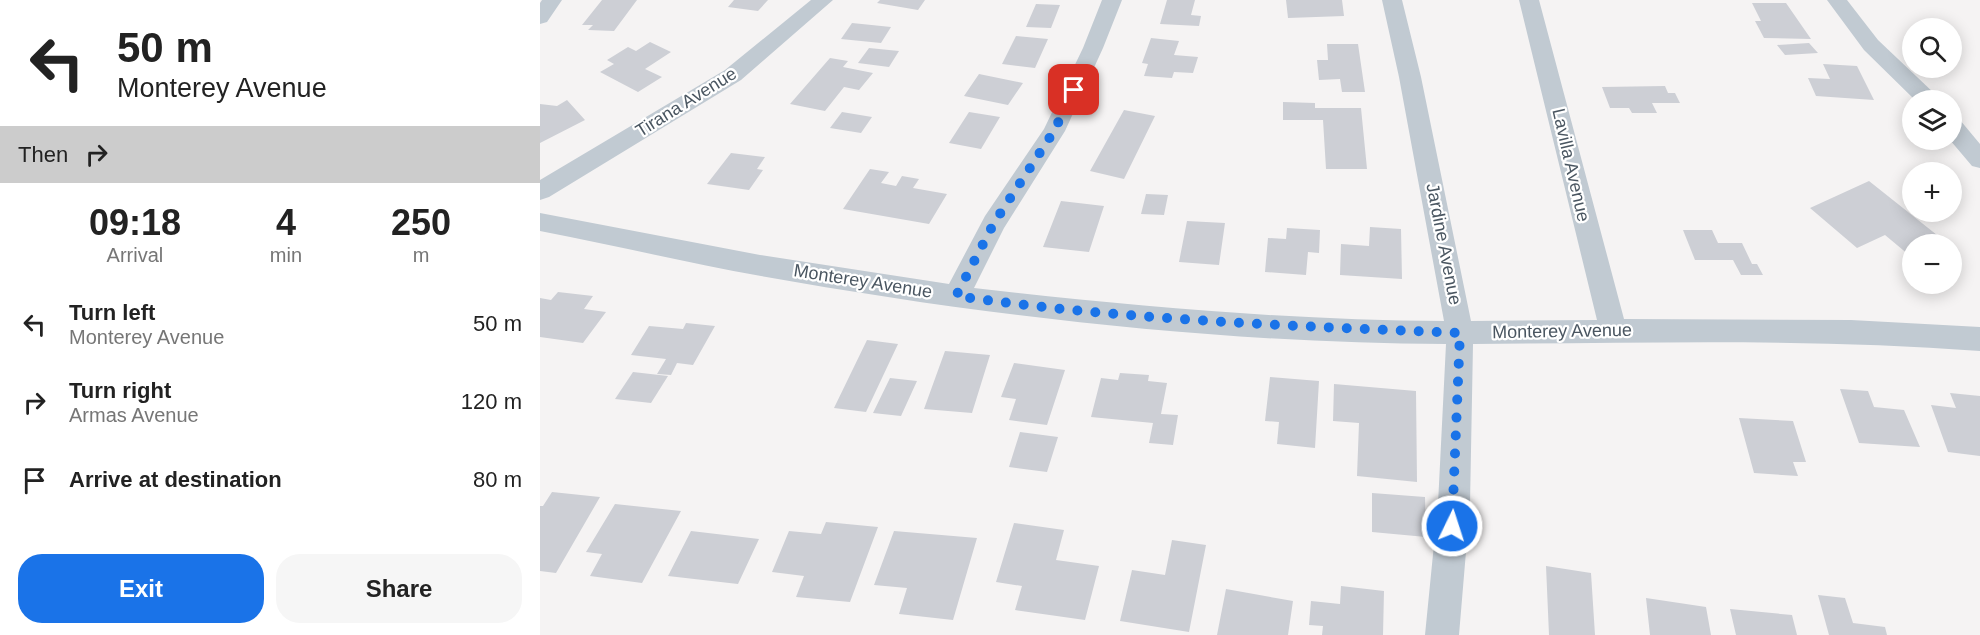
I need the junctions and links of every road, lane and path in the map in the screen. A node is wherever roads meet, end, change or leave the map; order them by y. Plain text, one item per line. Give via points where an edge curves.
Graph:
1 (552, 0) edge
2 (823, 0) edge
3 (1112, 0) edge
4 (1392, 0) edge
5 (1529, 0) edge
6 (1837, 0) edge
7 (540, 18) edge
8 (1918, 90) edge
9 (1962, 138) edge
10 (1980, 160) edge
11 (540, 191) edge
12 (540, 222) edge
13 (956, 296) junction
14 (1613, 330) junction
15 (1460, 333) junction
16 (1980, 339) edge
17 (1442, 635) edge

1 - 7 street
2 - 11 street, Tirana Avenue via 733,75
3 - 13 street via 1054,131 994,223
4 - 15 street, Jardine Avenue
5 - 14 street, Lavilla Avenue
6 - 8 street via 1871,45
9 - 10 street
12 - 13 street, Monterey Avenue via 690,253
13 - 15 street, Monterey Avenue via 1232,324
14 - 15 street, Monterey Avenue
14 - 16 street, Monterey Avenue via 1820,329
15 - 17 street, Jardine Avenue via 1454,504

